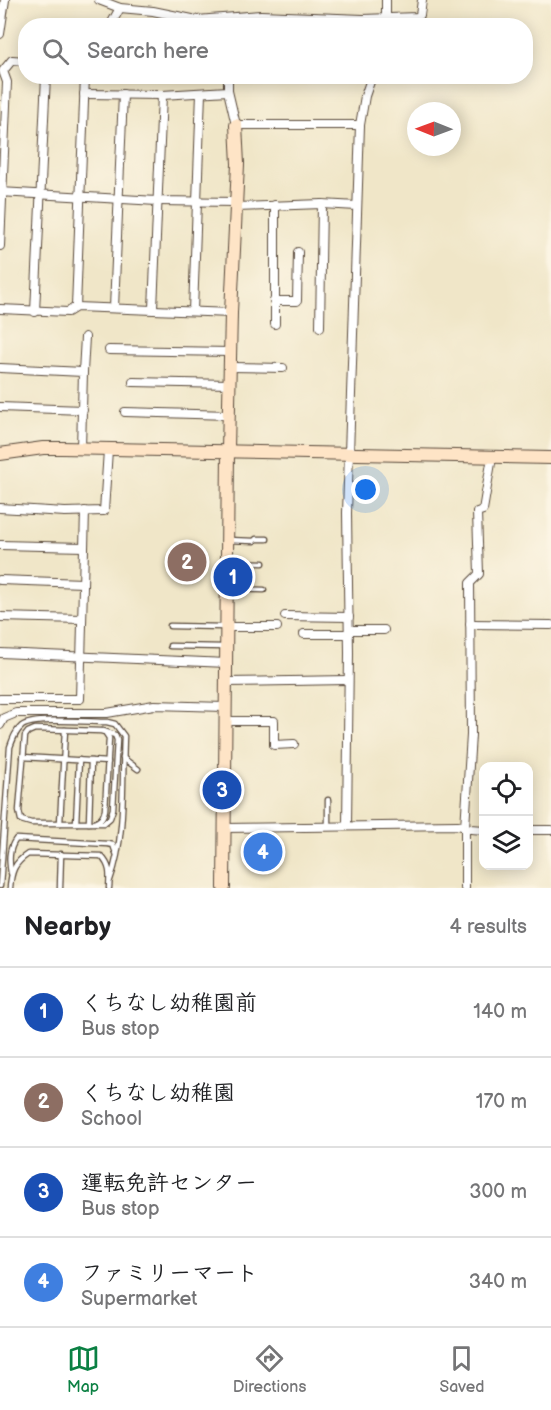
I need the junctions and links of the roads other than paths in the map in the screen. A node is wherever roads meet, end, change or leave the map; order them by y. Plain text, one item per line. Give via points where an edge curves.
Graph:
1 (5, 0) edge
2 (99, 0) edge
3 (386, 0) edge
4 (422, 0) edge
5 (120, 8) junction
6 (114, 18) edge
7 (187, 18) edge
8 (246, 18) edge
9 (333, 18) edge
10 (386, 18) edge
11 (409, 18) edge
12 (0, 34) edge
13 (18, 60) edge
14 (2, 74) edge
15 (46, 84) edge
16 (85, 84) edge
17 (228, 84) edge
18 (369, 84) edge
19 (228, 91) junction
20 (201, 93) junction
21 (84, 94) junction
22 (123, 94) junction
23 (162, 95) junction
24 (236, 125) junction
25 (360, 125) junction
26 (1, 192) edge
27 (41, 194) junction
28 (80, 196) junction
29 (119, 198) junction
30 (157, 201) junction
31 (197, 201) junction
32 (237, 204) junction
33 (322, 204) junction
34 (275, 205) junction
35 (357, 206) junction
36 (0, 246) edge
37 (298, 252) dead end
38 (274, 301) junction
39 (76, 307) junction
40 (114, 308) junction
41 (0, 309) edge
42 (153, 309) junction
43 (193, 311) junction
44 (35, 312) junction
45 (231, 313) junction
46 (275, 324) dead end
47 (320, 327) dead end
48 (85, 337) dead end
49 (108, 350) dead end
50 (231, 352) junction
51 (231, 367) junction
52 (0, 368) edge
53 (283, 368) dead end
54 (83, 372) junction
55 (133, 382) dead end
56 (230, 384) junction
57 (0, 407) edge
58 (83, 410) junction
59 (125, 412) dead end
60 (229, 415) junction
61 (81, 449) junction
62 (108, 450) junction
63 (228, 450) junction
64 (349, 453) junction
65 (0, 454) edge
66 (492, 457) junction
67 (551, 458) edge
68 (0, 508) edge
69 (86, 511) junction
70 (267, 539) dead end
71 (228, 540) junction
72 (0, 545) edge
73 (84, 547) junction
74 (227, 562) junction
75 (263, 563) dead end
76 (0, 580) edge
77 (83, 583) junction
78 (227, 589) junction
79 (264, 590) dead end
80 (0, 616) edge
81 (285, 616) dead end
82 (349, 617) junction
83 (82, 619) junction
84 (470, 624) junction
85 (551, 625) edge
86 (170, 626) dead end
87 (227, 627) junction
88 (277, 627) dead end
89 (384, 630) dead end
90 (349, 632) junction
91 (304, 634) dead end
92 (170, 646) dead end
93 (227, 647) junction
94 (0, 653) edge
95 (81, 656) junction
96 (226, 663) junction
97 (348, 680) junction
98 (226, 682) junction
99 (0, 699) edge
100 (225, 707) junction
101 (225, 722) junction
102 (0, 725) edge
103 (65, 730) junction
104 (101, 731) junction
105 (294, 744) dead end
106 (23, 757) junction
107 (123, 758) junction
108 (63, 759) junction
109 (79, 760) junction
110 (91, 761) junction
111 (108, 762) junction
112 (138, 768) dead end
113 (328, 800) dead end
114 (6, 808) junction
115 (19, 811) junction
116 (60, 823) junction
117 (76, 823) junction
118 (92, 823) junction
119 (347, 825) junction
120 (328, 826) junction
121 (465, 827) junction
122 (225, 828) junction
123 (479, 829) edge
124 (533, 830) edge
125 (551, 830) edge
126 (61, 854) junction
127 (117, 855) junction
128 (11, 873) junction
129 (110, 879) junction
130 (0, 886) edge
131 (10, 888) edge
132 (60, 888) edge
133 (109, 888) edge
134 (224, 888) edge
135 (465, 888) edge

1 - 12 street
2 - 5 street
3 - 10 street
4 - 11 street via 417,17
5 - 6 street
5 - 7 street
8 - 9 street
13 - 14 street via 12,60
14 - 26 street via 8,82
15 - 27 street
16 - 21 street
17 - 19 street
18 - 25 street
19 - 20 street
19 - 24 street
20 - 23 street
20 - 31 street
21 - 22 street
21 - 28 street
22 - 23 street
22 - 29 street
23 - 30 street
24 - 25 street
24 - 32 street
25 - 35 street
26 - 27 street
26 - 36 street
27 - 28 street
27 - 44 street
28 - 29 street
28 - 39 street
29 - 30 street
29 - 40 street
30 - 31 street
30 - 42 street
31 - 32 street
31 - 43 street
32 - 34 street
32 - 45 street
33 - 34 street
33 - 35 street
33 - 47 street
34 - 38 street
35 - 64 street
37 - 38 street via 297,301
38 - 46 street
39 - 40 street
39 - 44 street via 68,312
40 - 42 street
41 - 44 street
42 - 43 street
43 - 45 street
45 - 50 street
48 - 54 street
49 - 50 street
50 - 51 street
51 - 53 street
51 - 56 street
52 - 54 street
54 - 58 street
55 - 56 street
56 - 60 street
57 - 58 street
58 - 61 street
59 - 60 street
60 - 63 street
61 - 62 street
61 - 65 street via 43,448
62 - 63 street
62 - 69 street via 104,512
63 - 64 street
63 - 71 street
64 - 66 street
64 - 82 street
66 - 67 street
66 - 84 street via 483,510 477,512 479,573 470,584
68 - 69 street
69 - 73 street
70 - 71 lane
71 - 74 street
72 - 73 street
73 - 77 street
74 - 75 lane
74 - 78 street
76 - 77 street
77 - 83 street
78 - 79 lane
78 - 87 street
80 - 83 street
81 - 82 street
82 - 90 street
83 - 95 street
84 - 85 street
84 - 121 street via 471,735
86 - 87 lane
87 - 88 street
87 - 93 street
89 - 90 street
90 - 91 street
90 - 97 street
92 - 93 lane
93 - 96 street
94 - 95 street
95 - 96 street
95 - 99 street via 80,699
96 - 98 street
97 - 98 street
97 - 119 street
98 - 100 street
100 - 101 street
100 - 102 street via 154,705 107,713 16,712
101 - 105 street via 274,721 274,745
101 - 122 street
103 - 104 lane
103 - 106 lane via 28,732
103 - 108 lane
104 - 111 lane via 109,738
104 - 118 lane via 110,732 117,740 113,809 104,823
106 - 108 lane
106 - 115 lane
107 - 112 lane
107 - 114 lane via 124,736 115,724 35,721 23,725 10,747
107 - 127 lane
108 - 109 lane
108 - 116 lane
109 - 110 lane
109 - 117 lane
110 - 111 lane
110 - 118 lane
111 - 118 lane via 104,816
113 - 120 lane
114 - 115 lane
114 - 130 lane
115 - 116 lane via 21,820 26,822
116 - 117 lane
117 - 118 lane
119 - 120 street
119 - 121 street
120 - 122 street
121 - 123 street
121 - 135 street
122 - 134 street
124 - 125 street
126 - 128 lane via 28,854
126 - 129 lane via 100,856 108,864
126 - 132 lane
127 - 128 lane via 113,845 108,844 16,839 9,860
127 - 129 lane
128 - 131 lane
129 - 133 lane

